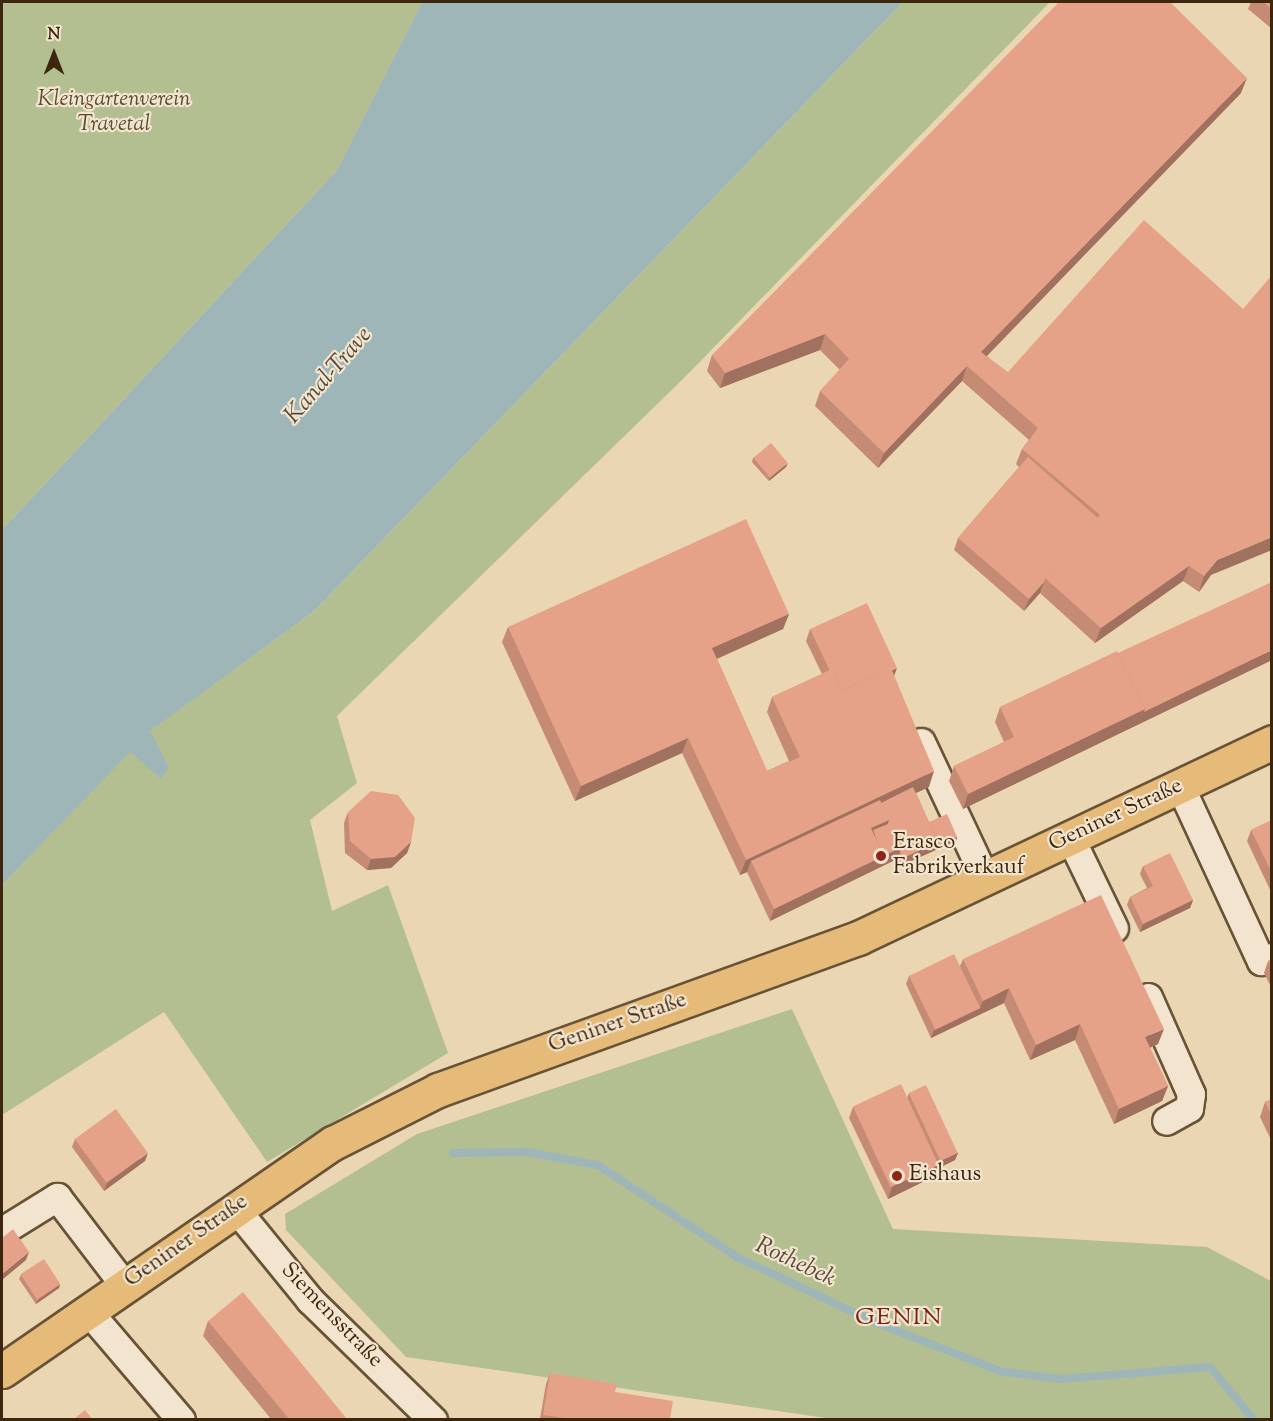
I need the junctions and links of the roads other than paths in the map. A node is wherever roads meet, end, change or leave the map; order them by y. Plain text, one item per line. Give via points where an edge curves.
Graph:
1 (921, 742) edge
2 (1272, 742) edge
3 (1180, 786) junction
4 (1070, 837) junction
5 (985, 878) junction
6 (1272, 957) edge
7 (1166, 1121) dead end
8 (235, 1208) junction
9 (2, 1231) edge
10 (124, 1285) junction
11 (88, 1311) junction
12 (2, 1371) edge
13 (181, 1419) edge
14 (433, 1419) edge

1 - 5 street
2 - 3 main road, Geniner Straße
3 - 4 main road, Geniner Straße
3 - 6 street via 1261,961
4 - 5 main road, Geniner Straße
4 - 7 street via 1191,1094 1190,1108
5 - 8 main road, Geniner Straße via 858,938 438,1090 333,1143
8 - 10 main road, Geniner Straße
8 - 14 street, Siemensstraße via 310,1299
9 - 10 street via 57,1197
10 - 11 main road, Geniner Straße
11 - 12 main road, Geniner Straße
11 - 13 street

